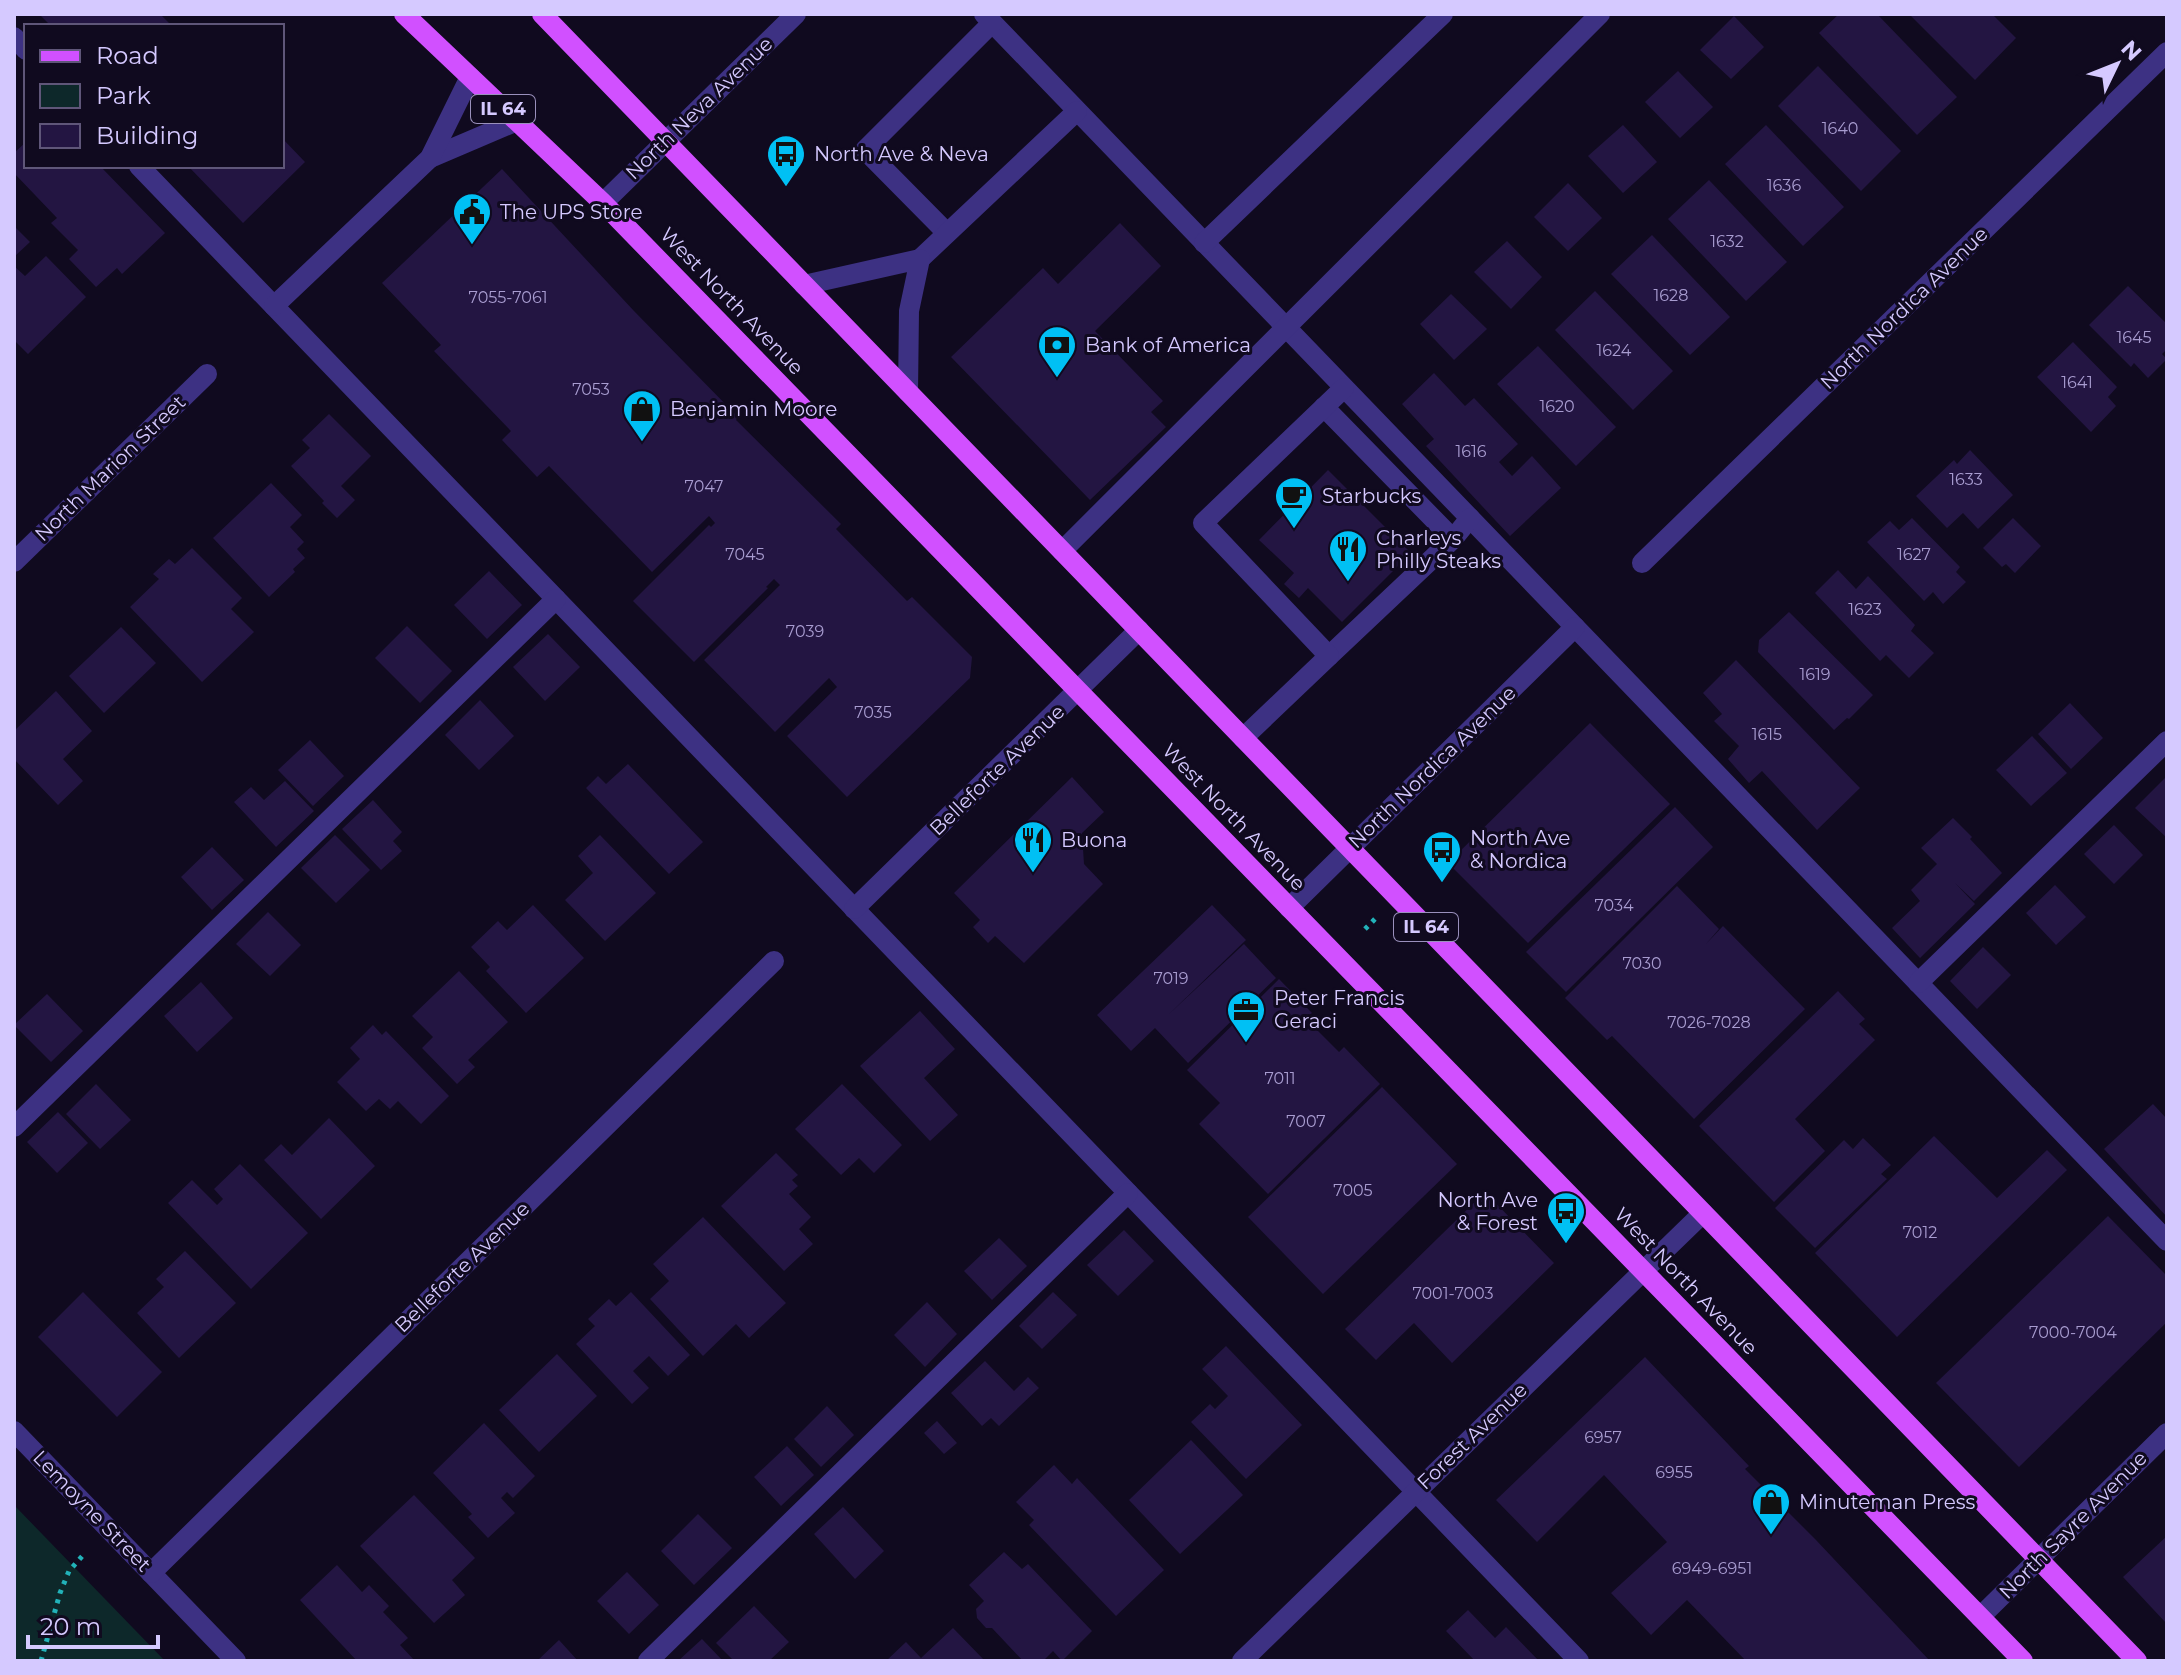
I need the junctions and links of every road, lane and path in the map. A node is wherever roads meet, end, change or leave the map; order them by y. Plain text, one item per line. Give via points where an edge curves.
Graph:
1 (404, 14) edge
2 (542, 14) edge
3 (796, 14) edge
4 (1443, 14) edge
5 (1600, 14) edge
6 (988, 18) edge
7 (2167, 52) edge
8 (470, 77) junction
9 (1077, 111) junction
10 (517, 121) junction
11 (666, 142) junction
12 (430, 158) junction
13 (141, 168) edge
14 (603, 203) junction
15 (947, 233) junction
16 (1204, 243) junction
17 (920, 259) junction
18 (804, 285) junction
19 (274, 306) junction
20 (1285, 326) junction
21 (207, 374) dead end
22 (1344, 388) junction
23 (908, 392) junction
24 (1324, 407) junction
25 (1470, 518) junction
26 (1453, 539) junction
27 (1062, 551) junction
28 (14, 562) edge
29 (1642, 563) dead end
30 (556, 599) junction
31 (1575, 627) junction
32 (1139, 630) junction
33 (1329, 656) junction
34 (1078, 691) junction
35 (1243, 738) junction
36 (2167, 741) edge
37 (1350, 848) junction
38 (1289, 908) junction
39 (854, 909) junction
40 (1377, 917) dead end
41 (1365, 929) dead end
42 (774, 961) dead end
43 (1918, 983) junction
44 (14, 1127) edge
45 (1128, 1193) junction
46 (1703, 1213) junction
47 (2167, 1241) edge
48 (1643, 1271) junction
49 (14, 1431) edge
50 (2167, 1433) edge
51 (1415, 1491) junction
52 (84, 1554) dead end
53 (2039, 1559) junction
54 (151, 1573) junction
55 (1980, 1617) junction
56 (41, 1661) edge
57 (236, 1661) edge
58 (648, 1661) edge
59 (1242, 1661) edge
60 (1579, 1661) edge
61 (2023, 1661) edge
62 (2137, 1661) edge

1 - 8 main road, West North Avenue / IL 64
2 - 11 main road, IL 64
3 - 11 street, North Neva Avenue
4 - 16 street
5 - 20 street
6 - 9 street
6 - 15 street via 865,150
7 - 29 street, North Nordica Avenue
8 - 10 main road, West North Avenue / IL 64
8 - 12 street
9 - 15 street
9 - 16 street
10 - 12 street
10 - 14 main road, West North Avenue / IL 64
11 - 14 street, North Neva Avenue
11 - 18 main road, IL 64
12 - 19 street
13 - 19 street
14 - 34 main road, West North Avenue / IL 64
15 - 17 street
16 - 20 street
17 - 18 street
17 - 23 street via 909,311
18 - 23 main road, IL 64
19 - 30 street
20 - 22 street
20 - 27 street
21 - 28 street, North Marion Street
22 - 24 street
22 - 25 street
23 - 27 main road, IL 64
24 - 26 street
24 - 33 street via 1203,523
25 - 26 street
25 - 31 street
26 - 33 street
27 - 32 main road, IL 64
30 - 39 street
30 - 44 street
31 - 37 street, North Nordica Avenue
31 - 43 street
32 - 34 street, Belleforte Avenue
32 - 35 main road, IL 64
33 - 35 street
34 - 38 main road, West North Avenue / IL 64
34 - 39 street, Belleforte Avenue
35 - 37 main road, IL 64
36 - 43 street
37 - 38 street, North Nordica Avenue
37 - 46 main road, IL 64
38 - 48 main road, West North Avenue / IL 64
39 - 45 street
40 - 41 path
42 - 54 street, Belleforte Avenue
43 - 47 street
45 - 51 street
45 - 58 street
46 - 48 street, Forest Avenue
46 - 53 main road, IL 64
48 - 51 street, Forest Avenue
48 - 55 main road, West North Avenue / IL 64
49 - 54 street, Lemoyne Street
50 - 53 street, North Sayre Avenue
51 - 59 street, Forest Avenue
51 - 60 street
52 - 56 path via 60,1593
53 - 55 street, North Sayre Avenue
53 - 62 main road, IL 64
54 - 57 street, Lemoyne Street
55 - 61 main road, West North Avenue / IL 64

